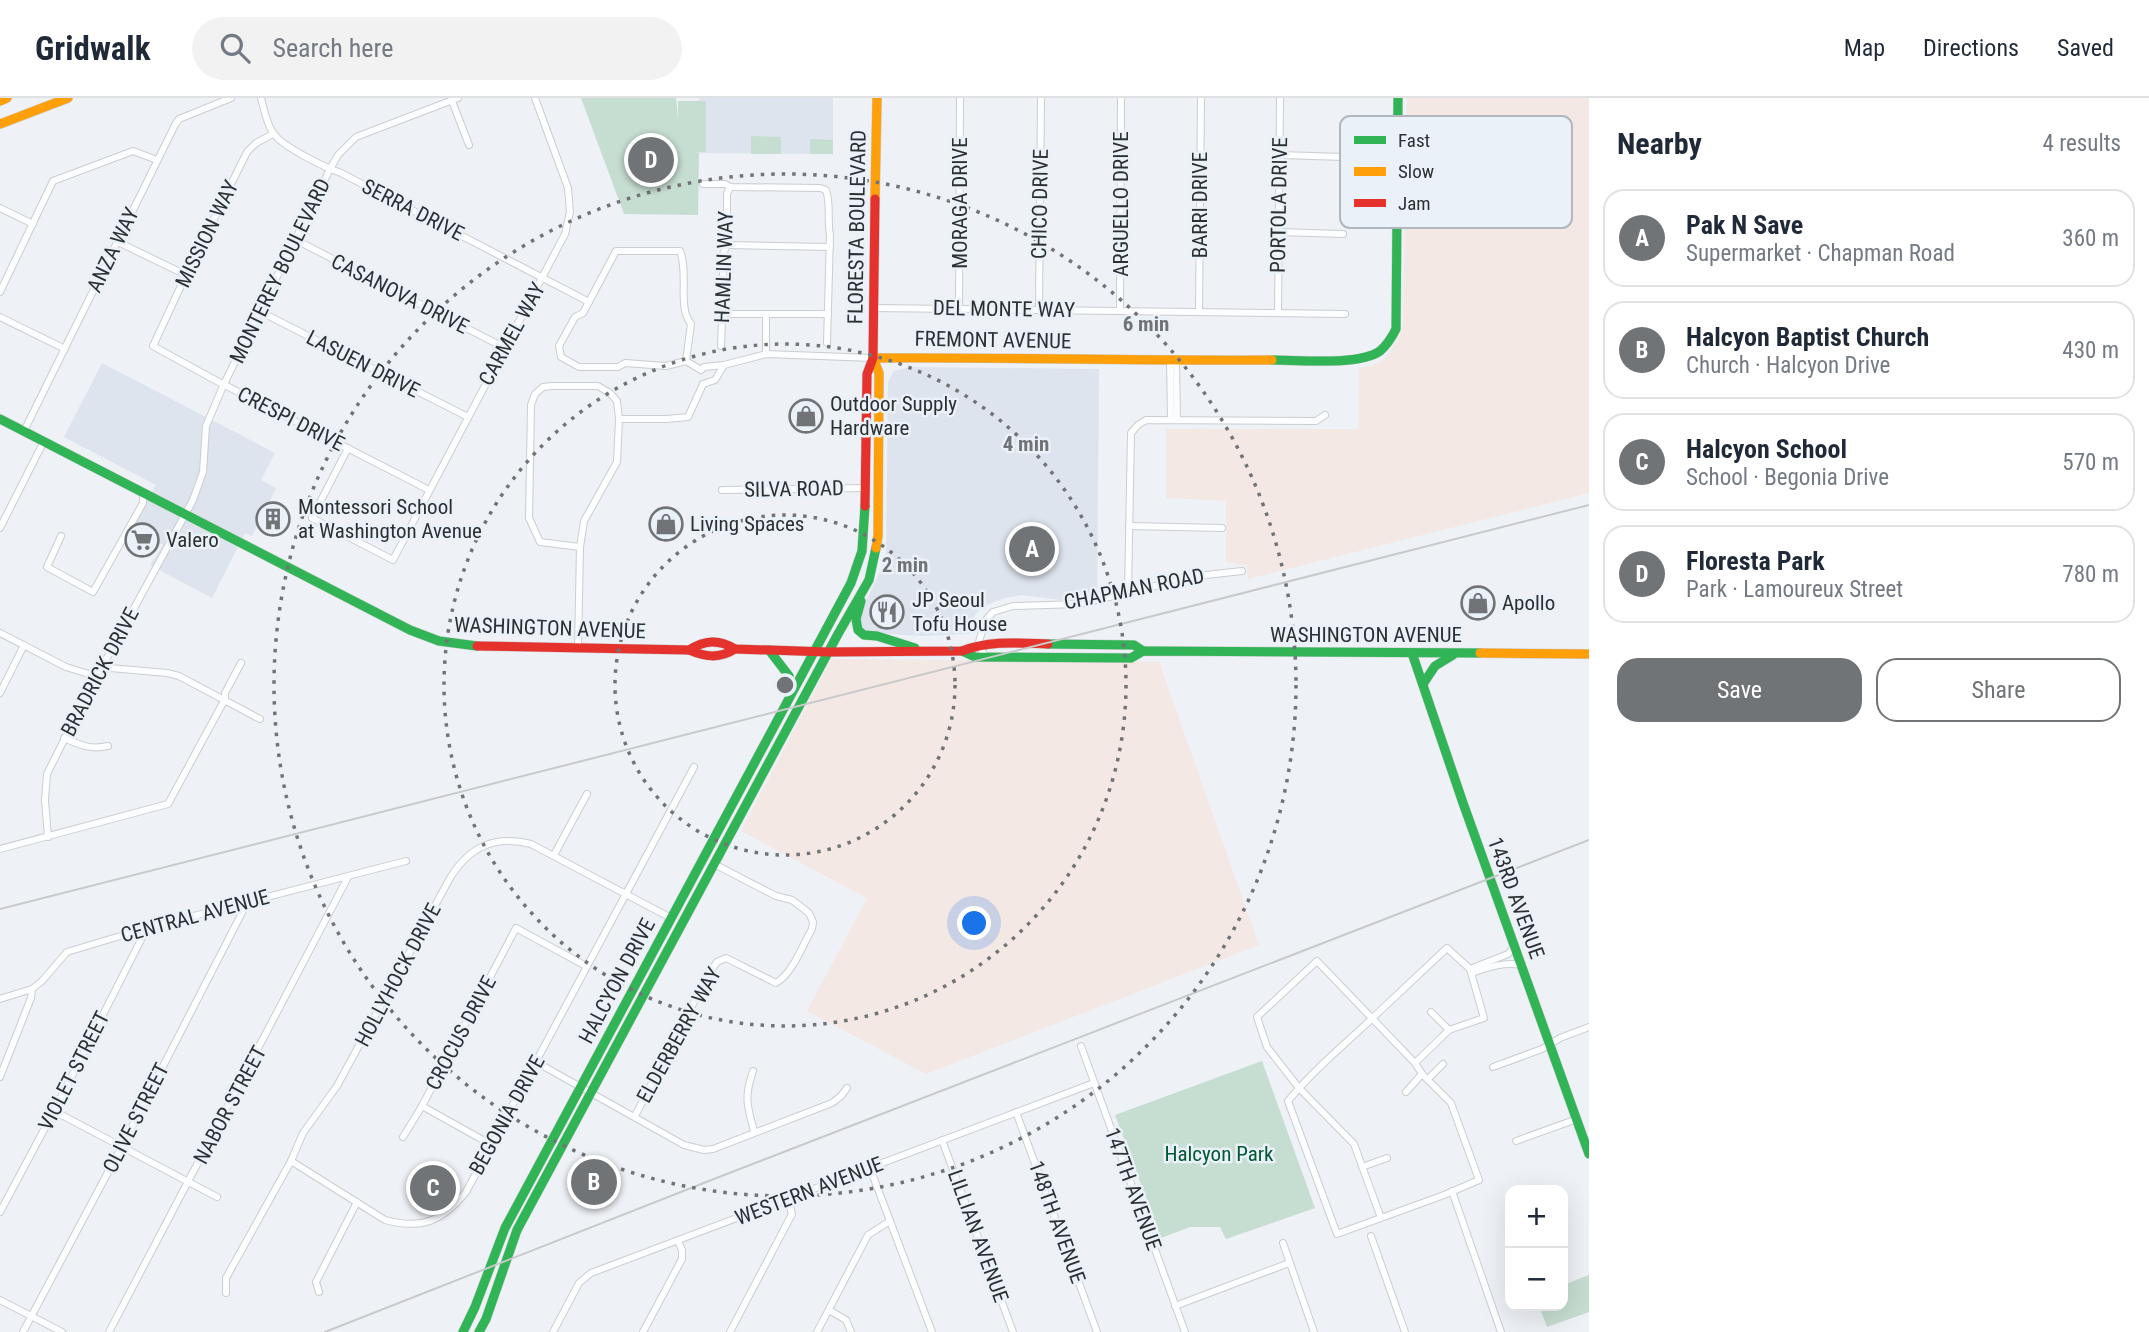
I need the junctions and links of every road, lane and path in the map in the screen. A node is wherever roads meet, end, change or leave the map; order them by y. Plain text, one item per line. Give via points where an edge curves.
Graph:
1 (7, 98) edge
2 (68, 98) edge
3 (231, 98) edge
4 (261, 98) edge
5 (535, 98) edge
6 (877, 98) edge
7 (960, 98) edge
8 (1041, 98) edge
9 (1121, 98) edge
10 (1201, 98) edge
11 (1280, 98) edge
12 (1398, 98) edge
13 (455, 99) edge
14 (0, 101) edge
15 (1398, 116) edge
16 (2, 124) edge
17 (274, 134) junction
18 (469, 145) dead end
19 (1280, 155) junction
20 (1340, 157) edge
21 (157, 159) junction
22 (330, 169) junction
23 (703, 184) dead end
24 (730, 187) junction
25 (0, 208) edge
26 (33, 224) junction
27 (1397, 228) edge
28 (1279, 232) junction
29 (1343, 234) dead end
30 (296, 240) junction
31 (118, 242) junction
32 (727, 245) junction
33 (830, 247) junction
34 (186, 275) junction
35 (543, 278) junction
36 (0, 292) edge
37 (589, 302) junction
38 (874, 308) junction
39 (959, 308) junction
40 (1039, 309) junction
41 (1120, 310) junction
42 (259, 311) junction
43 (1199, 311) junction
44 (726, 312) junction
45 (1278, 313) junction
46 (766, 314) junction
47 (828, 314) junction
48 (1345, 314) dead end
49 (0, 317) edge
50 (827, 343) dead end
51 (153, 346) joint
52 (721, 346) dead end
53 (505, 348) junction
54 (65, 349) junction
55 (766, 354) junction
56 (873, 358) junction
57 (1173, 360) junction
58 (686, 361) junction
59 (724, 365) junction
60 (701, 370) junction
61 (224, 384) junction
62 (703, 384) junction
63 (1325, 415) dead end
64 (468, 417) junction
65 (619, 418) junction
66 (0, 419) edge
67 (1174, 419) junction
68 (24, 431) junction
69 (44, 441) junction
70 (348, 448) junction
71 (865, 488) junction
72 (429, 490) junction
73 (722, 490) dead end
74 (143, 493) junction
75 (185, 515) junction
76 (1129, 526) junction
77 (0, 528) edge
78 (1222, 528) dead end
79 (61, 536) dead end
80 (580, 547) junction
81 (1242, 570) dead end
82 (869, 580) junction
83 (1128, 592) junction
84 (0, 633) edge
85 (24, 645) junction
86 (978, 645) junction
87 (578, 649) junction
88 (735, 649) junction
89 (689, 650) junction
90 (769, 650) junction
91 (926, 651) junction
92 (962, 651) junction
93 (1143, 651) junction
94 (815, 652) junction
95 (828, 652) junction
96 (1412, 653) junction
97 (1461, 653) junction
98 (1589, 654) edge
99 (986, 657) junction
100 (241, 663) dead end
101 (101, 670) junction
102 (1423, 684) junction
103 (0, 693) edge
104 (789, 697) junction
105 (225, 699) junction
106 (260, 719) dead end
107 (64, 738) junction
108 (108, 746) dead end
109 (694, 767) dead end
110 (587, 794) dead end
111 (48, 837) junction
112 (0, 849) edge
113 (554, 855) junction
114 (406, 861) dead end
115 (714, 864) junction
116 (348, 877) junction
117 (625, 894) junction
118 (247, 903) junction
119 (671, 918) junction
120 (147, 929) junction
121 (1515, 945) junction
122 (1522, 965) junction
123 (586, 966) junction
124 (1471, 971) junction
125 (32, 989) junction
126 (0, 999) edge
127 (1431, 1012) dead end
128 (1372, 1019) junction
129 (1589, 1027) edge
130 (1449, 1030) junction
131 (1551, 1044) junction
132 (1081, 1046) dead end
133 (536, 1062) junction
134 (1415, 1063) junction
135 (1443, 1064) dead end
136 (1493, 1067) dead end
137 (753, 1071) dead end
138 (0, 1077) edge
139 (1425, 1077) junction
140 (1094, 1083) junction
141 (580, 1087) junction
142 (847, 1088) dead end
143 (1299, 1088) junction
144 (1406, 1092) dead end
145 (591, 1093) junction
146 (422, 1106) junction
147 (54, 1111) junction
148 (1016, 1112) junction
149 (635, 1116) junction
150 (1577, 1119) junction
151 (754, 1131) junction
152 (403, 1137) dead end
153 (942, 1140) junction
154 (1516, 1141) dead end
155 (490, 1143) junction
156 (122, 1146) junction
157 (1589, 1154) edge
158 (1387, 1158) dead end
159 (290, 1161) junction
160 (1362, 1167) junction
161 (870, 1168) junction
162 (534, 1173) junction
163 (189, 1182) junction
164 (1452, 1191) junction
165 (217, 1196) dead end
166 (535, 1196) junction
167 (788, 1198) junction
168 (357, 1202) junction
169 (0, 1212) edge
170 (1381, 1218) junction
171 (890, 1221) junction
172 (1371, 1236) dead end
173 (678, 1241) junction
174 (1283, 1243) dead end
175 (1289, 1263) junction
176 (319, 1292) dead end
177 (226, 1293) dead end
178 (0, 1300) edge
179 (1175, 1306) junction
180 (829, 1310) junction
181 (31, 1316) junction
182 (23, 1332) edge
183 (62, 1332) edge
184 (109, 1332) edge
185 (463, 1332) edge
186 (479, 1332) edge
187 (553, 1332) edge
188 (643, 1332) edge
189 (730, 1332) edge
190 (817, 1332) edge
191 (851, 1332) edge
192 (932, 1332) edge
193 (1013, 1332) edge
194 (1097, 1332) edge
195 (1185, 1332) edge
196 (1314, 1332) edge
197 (1405, 1332) edge
198 (1501, 1332) edge

1 - 14 main road
2 - 16 main road
3 - 21 street, ANZA WAY via 179,119
4 - 17 street
5 - 35 street, CARMEL WAY via 568,188 570,212 565,234
6 - 38 main road, FLORESTA BOULEVARD
7 - 39 street, MORAGA DRIVE
8 - 40 street, CHICO DRIVE
9 - 41 street, ARGUELLO DRIVE
10 - 43 street, BARRI DRIVE
11 - 19 street, PORTOLA DRIVE
12 - 15 main road, FREMONT AVENUE
13 - 18 street
13 - 22 street, MONTEREY BOULEVARD via 356,137
17 - 22 street, SERRA DRIVE
17 - 34 street, MISSION WAY via 247,152
19 - 20 street
19 - 28 street, PORTOLA DRIVE
21 - 26 street via 133,151 53,181
21 - 31 street, ANZA WAY
22 - 30 street, MONTEREY BOULEVARD
22 - 35 street, SERRA DRIVE
23 - 24 street
24 - 32 street, HAMLIN WAY
24 - 33 street via 826,190
25 - 26 street
26 - 36 street
27 - 57 main road, FREMONT AVENUE via 1396,329 1388,345 1371,357
28 - 29 street
28 - 45 street, PORTOLA DRIVE
30 - 42 street, MONTEREY BOULEVARD
30 - 53 street, CASANOVA DRIVE
31 - 34 street
31 - 54 street, ANZA WAY
32 - 33 street
32 - 44 street, HAMLIN WAY via 723,254
33 - 47 street
34 - 51 street, MISSION WAY
35 - 37 street, SERRA DRIVE
35 - 53 street, CARMEL WAY
37 - 58 street via 559,346 561,356 579,367 666,366
37 - 58 street via 616,251 680,251 684,317 691,324
38 - 39 street, DEL MONTE WAY
38 - 56 main road, FLORESTA BOULEVARD
39 - 40 street, DEL MONTE WAY
40 - 41 street, DEL MONTE WAY
41 - 43 street, DEL MONTE WAY
42 - 61 street, MONTEREY BOULEVARD
42 - 64 street, LASUEN DRIVE
43 - 45 street, DEL MONTE WAY
44 - 46 street
44 - 52 street, HAMLIN WAY
45 - 48 street, DEL MONTE WAY
46 - 47 street
46 - 55 street
47 - 50 street
49 - 54 street
51 - 61 street, CRESPI DRIVE
53 - 64 street, CARMEL WAY
54 - 68 street, ANZA WAY
55 - 56 street, FREMONT AVENUE
55 - 59 street, FREMONT AVENUE
56 - 57 main road, FREMONT AVENUE
56 - 71 main road, FLORESTA BOULEVARD via 867,374
56 - 82 main road, FLORESTA BOULEVARD via 879,373 878,536
57 - 67 street
58 - 60 street
59 - 60 street, FREMONT AVENUE
59 - 62 street via 715,380
60 - 62 street
61 - 70 street, CRESPI DRIVE
61 - 75 street, MONTEREY BOULEVARD via 206,426 203,472
62 - 65 street via 688,416
63 - 67 street via 1316,421
64 - 72 street, CARMEL WAY
65 - 80 street via 617,461 584,521
65 - 80 street via 617,401 598,386 543,387 531,405 529,518 540,542
66 - 68 main road, WASHINGTON AVENUE
67 - 76 street via 1146,421 1131,433
68 - 69 main road, WASHINGTON AVENUE
69 - 74 main road, WASHINGTON AVENUE
69 - 77 street
70 - 72 street, CRESPI DRIVE
70 - 72 street, CARMEL WAY via 312,518 393,560
71 - 73 street, SILVA ROAD
71 - 94 main road, FLORESTA BOULEVARD via 864,537 855,573
74 - 75 main road, WASHINGTON AVENUE
74 - 79 street via 143,503 93,592 47,567
75 - 87 main road, WASHINGTON AVENUE via 439,641 496,648
75 - 101 street, BRADRICK DRIVE
76 - 78 street
76 - 83 street
80 - 87 street
81 - 83 street, CHAPMAN ROAD
82 - 91 main road via 858,609 858,629 864,635
82 - 95 main road, FLORESTA BOULEVARD
83 - 86 street, CHAPMAN ROAD via 1079,604 1013,606 993,612 985,621
84 - 85 street
85 - 101 street via 66,667 92,675
85 - 103 street
86 - 92 main road, WASHINGTON AVENUE
86 - 93 main road, WASHINGTON AVENUE via 1134,645
86 - 99 street
87 - 89 main road, WASHINGTON AVENUE
88 - 89 main road, WASHINGTON AVENUE via 725,656 700,656
88 - 89 main road, WASHINGTON AVENUE via 726,642 700,641
88 - 90 main road, WASHINGTON AVENUE
90 - 94 main road, WASHINGTON AVENUE
90 - 104 main road via 789,676
91 - 92 main road, WASHINGTON AVENUE
91 - 95 main road, WASHINGTON AVENUE
92 - 99 main road, WASHINGTON AVENUE
93 - 96 main road, WASHINGTON AVENUE
93 - 99 main road, WASHINGTON AVENUE via 1131,658
94 - 95 main road, WASHINGTON AVENUE
94 - 104 main road, HALCYON DRIVE
95 - 115 main road, HALCYON DRIVE
96 - 97 main road, WASHINGTON AVENUE
96 - 102 main road, 143RD AVENUE
97 - 98 main road, WASHINGTON AVENUE
97 - 102 main road via 1442,660
100 - 105 street
101 - 105 street via 167,673
101 - 107 street, BRADRICK DRIVE
102 - 121 main road, 143RD AVENUE
104 - 119 main road, HALCYON DRIVE
105 - 106 street
105 - 111 street via 167,804
107 - 108 street via 96,749
107 - 111 street, BRADRICK DRIVE via 47,774
109 - 117 street, BEGONIA DRIVE
110 - 113 street
111 - 112 street
113 - 117 street, HOLLYHOCK DRIVE
113 - 159 street, HOLLYHOCK DRIVE via 531,844 496,841 476,849 457,867 337,1086 311,1120
114 - 116 street, CENTRAL AVENUE
115 - 145 main road, HALCYON DRIVE
115 - 149 street, ELDERBERRY WAY via 792,900 809,912 812,929 776,984 726,958 717,962
116 - 118 street, CENTRAL AVENUE
116 - 163 street, NABOR STREET
117 - 119 street, HOLLYHOCK DRIVE
117 - 123 street, BEGONIA DRIVE
118 - 120 street, CENTRAL AVENUE
118 - 156 street, OLIVE STREET
119 - 141 main road, HALCYON DRIVE
120 - 125 street, CENTRAL AVENUE via 67,952
120 - 147 street, VIOLET STREET
121 - 122 main road, 143RD AVENUE
121 - 124 street via 1508,954
122 - 124 street
122 - 131 main road, 143RD AVENUE
123 - 133 street, BEGONIA DRIVE
123 - 146 street, CROCUS DRIVE via 516,928
124 - 128 street via 1447,948
124 - 130 street via 1484,1018
125 - 126 street, CENTRAL AVENUE
125 - 138 street
127 - 130 street
128 - 134 street
128 - 143 street
128 - 143 street via 1317,961 1257,1017 1268,1048
129 - 131 street
130 - 134 street
131 - 136 street
131 - 150 main road, 143RD AVENUE
132 - 140 street, 147TH AVENUE
133 - 141 street
133 - 155 street, BEGONIA DRIVE
134 - 139 street
135 - 139 street
137 - 151 street via 747,1107
139 - 144 street
139 - 164 street via 1453,1107 1479,1180
140 - 148 street, WESTERN AVENUE
140 - 179 street, 147TH AVENUE
141 - 145 street
141 - 162 main road, HALCYON DRIVE
142 - 151 street via 832,1102
143 - 160 street via 1354,1144
143 - 170 street via 1288,1101 1337,1234
145 - 149 street
145 - 166 main road, HALCYON DRIVE
146 - 152 street, CROCUS DRIVE
146 - 155 street
147 - 156 street
147 - 169 street, VIOLET STREET
148 - 153 street, WESTERN AVENUE
148 - 194 street, 148TH AVENUE
149 - 151 street via 704,1150
150 - 154 street
150 - 157 main road, 143RD AVENUE
153 - 161 street, WESTERN AVENUE
153 - 193 street, LILLIAN AVENUE
155 - 168 street, BEGONIA DRIVE via 466,1192 436,1219 399,1224
156 - 163 street
156 - 181 street, OLIVE STREET
158 - 160 street
159 - 168 street, BEGONIA DRIVE
159 - 177 street, HOLLYHOCK DRIVE via 226,1278
160 - 170 street
161 - 167 street, WESTERN AVENUE
161 - 171 street
162 - 166 main road
162 - 185 main road, HALCYON DRIVE via 505,1228
163 - 165 street
163 - 184 street, NABOR STREET
164 - 170 street
164 - 198 street
166 - 186 main road, HALCYON DRIVE via 517,1230
167 - 173 street, WESTERN AVENUE
167 - 189 street via 792,1214
168 - 176 street via 316,1282
171 - 180 street via 868,1235
171 - 192 street
172 - 197 street
173 - 187 street, WESTERN AVENUE via 587,1275
173 - 188 street via 682,1259
174 - 175 street
175 - 179 street
175 - 196 street
178 - 181 street
179 - 195 street, 147TH AVENUE
180 - 190 street
180 - 191 street via 846,1320
181 - 182 street, OLIVE STREET
181 - 183 street

